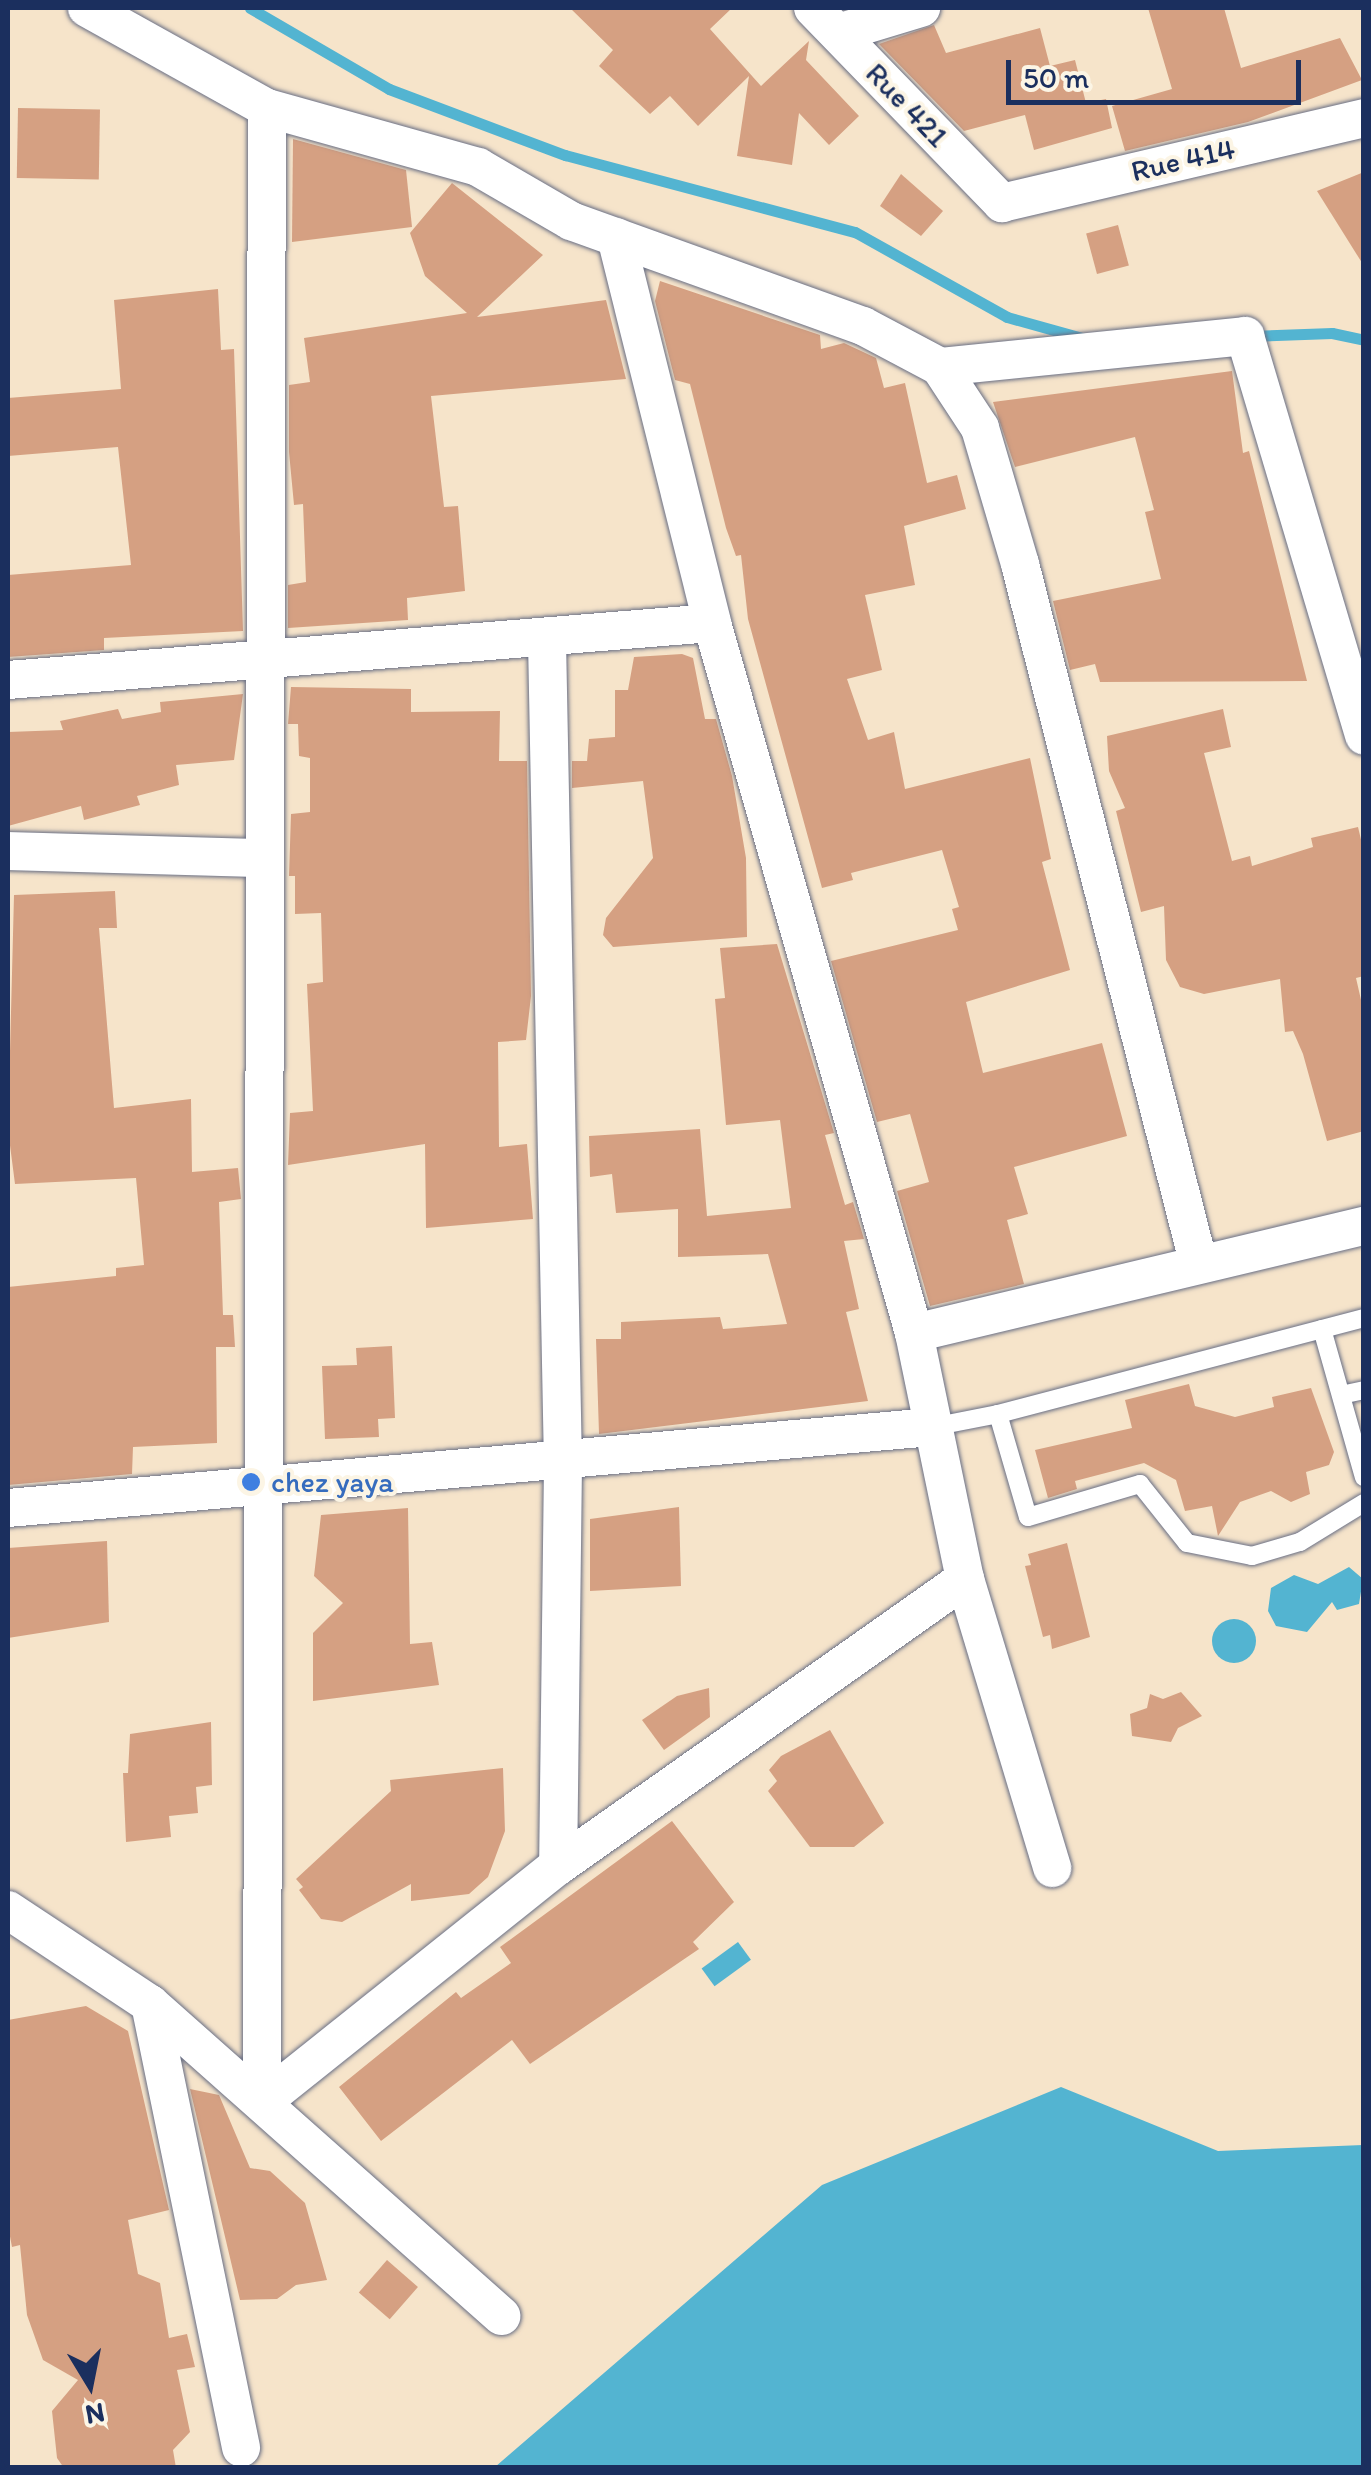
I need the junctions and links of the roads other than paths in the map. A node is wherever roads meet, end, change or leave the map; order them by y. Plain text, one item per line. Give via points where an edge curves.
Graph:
1 (87, 8) edge
2 (921, 8) edge
3 (825, 20) edge
4 (267, 108) junction
5 (1364, 118) edge
6 (1002, 203) joint
7 (616, 237) junction
8 (940, 368) junction
9 (712, 623) junction
10 (547, 640) junction
11 (266, 660) junction
12 (8, 680) edge
13 (1364, 736) edge
14 (8, 851) edge
15 (265, 858) junction
16 (1364, 1226) edge
17 (1199, 1265) junction
18 (1364, 1318) edge
19 (1322, 1329) junction
20 (914, 1333) junction
21 (1364, 1390) edge
22 (1342, 1395) junction
23 (998, 1414) junction
24 (932, 1428) junction
25 (564, 1464) junction
26 (1364, 1476) edge
27 (263, 1489) junction
28 (1364, 1504) edge
29 (8, 1508) edge
30 (966, 1579) junction
31 (558, 1866) junction
32 (1052, 1868) dead end
33 (8, 1910) edge
34 (150, 2004) junction
35 (262, 2102) junction
36 (502, 2316) dead end
37 (241, 2448) dead end

1 - 4 street
2 - 3 street
3 - 6 street, Rue 421
4 - 7 street via 478,167 570,221
4 - 11 street
5 - 6 street, Rue 414
7 - 8 street via 862,326
7 - 9 street
8 - 13 street via 1245,336
8 - 17 street via 980,428 1010,530
9 - 10 street
9 - 20 street
10 - 11 street
10 - 25 street
11 - 12 street
11 - 15 street
14 - 15 street
15 - 27 street
16 - 17 street
17 - 20 street
18 - 19 lane
19 - 22 lane
19 - 23 lane
20 - 24 street
21 - 22 lane
22 - 26 lane
23 - 24 lane
23 - 28 lane via 1028,1517 1140,1484 1187,1542 1252,1556 1300,1542
24 - 25 street
24 - 30 street
25 - 27 street
25 - 31 street
27 - 29 street
27 - 35 street
30 - 31 street
30 - 32 street
31 - 35 street
33 - 34 street
34 - 35 street
34 - 37 street
35 - 36 street

